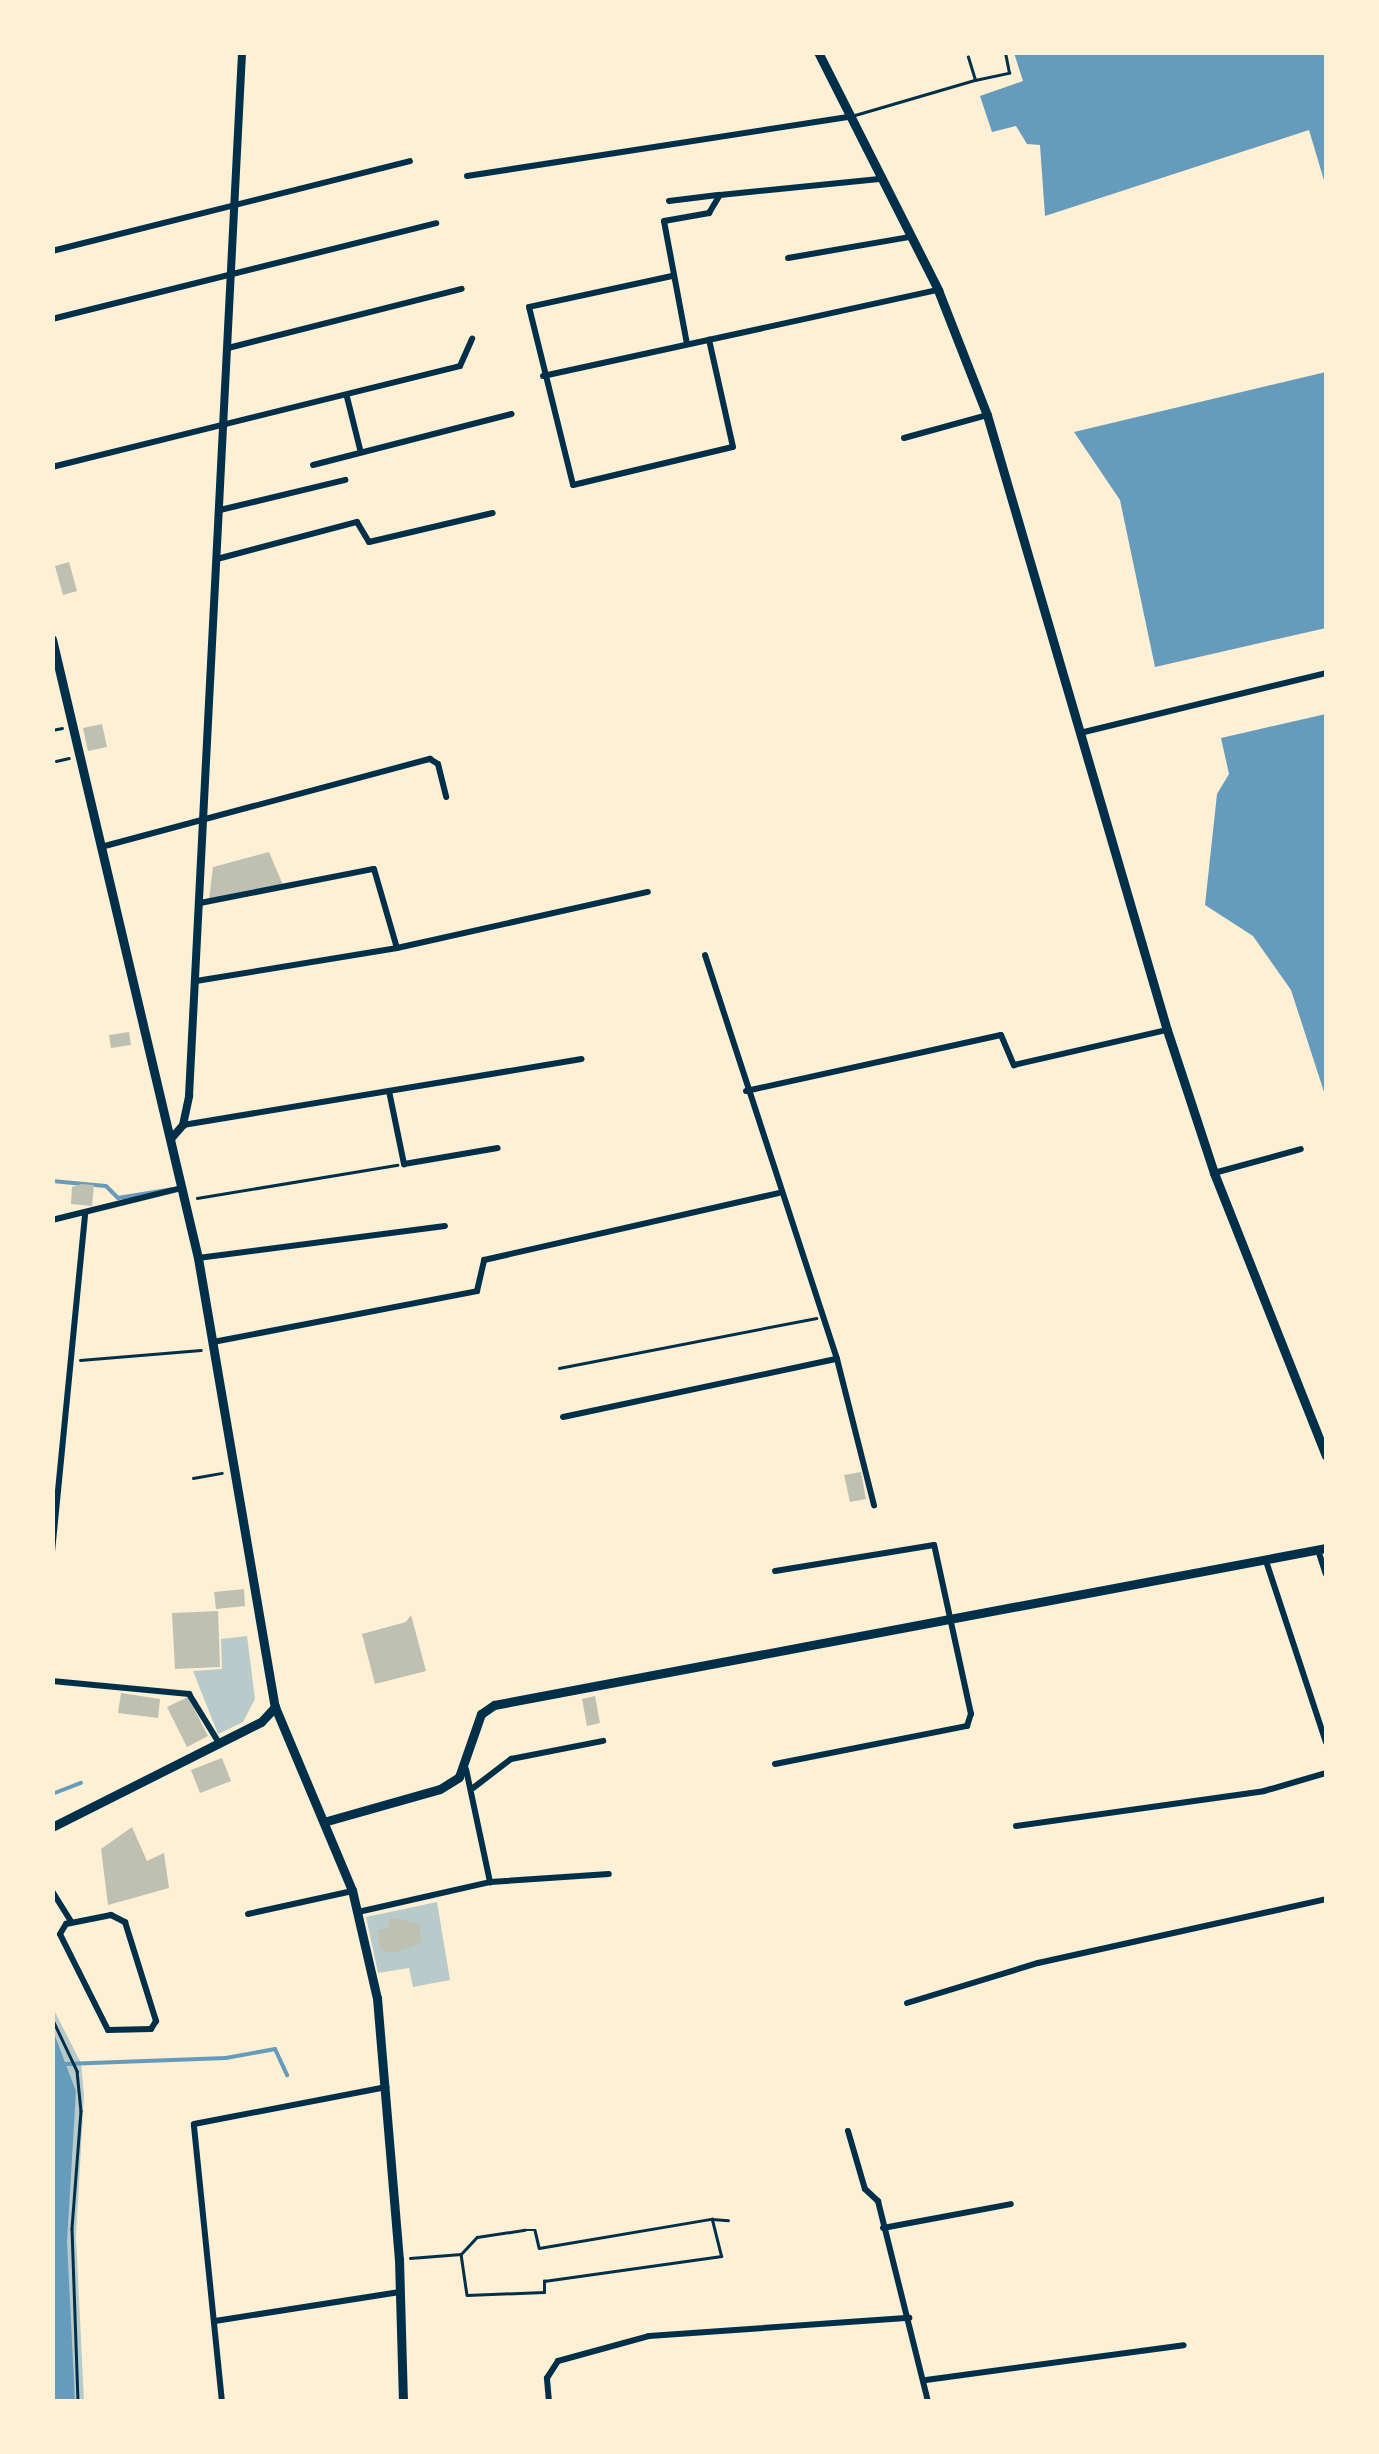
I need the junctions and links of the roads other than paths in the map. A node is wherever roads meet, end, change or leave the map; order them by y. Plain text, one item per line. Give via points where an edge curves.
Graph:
1 (242, 52) edge
2 (818, 52) edge
3 (1006, 52) edge
4 (968, 57) dead end
5 (975, 80) junction
6 (848, 117) junction
7 (410, 161) dead end
8 (467, 176) dead end
9 (879, 179) junction
10 (720, 194) junction
11 (670, 200) dead end
12 (235, 202) junction
13 (436, 224) dead end
14 (910, 236) junction
15 (52, 251) edge
16 (788, 258) dead end
17 (231, 276) junction
18 (672, 276) junction
19 (462, 289) dead end
20 (938, 290) junction
21 (52, 318) edge
22 (472, 339) dead end
23 (709, 340) junction
24 (686, 344) junction
25 (228, 348) junction
26 (543, 376) junction
27 (347, 397) junction
28 (512, 414) dead end
29 (988, 415) junction
30 (224, 425) junction
31 (904, 438) dead end
32 (360, 450) junction
33 (312, 465) dead end
34 (52, 467) edge
35 (345, 480) dead end
36 (220, 510) junction
37 (492, 513) dead end
38 (217, 559) junction
39 (52, 639) edge
40 (1326, 674) edge
41 (1079, 734) junction
42 (446, 797) dead end
43 (204, 818) junction
44 (101, 847) junction
45 (648, 892) dead end
46 (200, 903) junction
47 (397, 948) junction
48 (705, 956) dead end
49 (196, 981) junction
50 (1166, 1030) junction
51 (582, 1059) dead end
52 (389, 1091) junction
53 (746, 1091) junction
54 (183, 1125) junction
55 (170, 1139) junction
56 (498, 1148) dead end
57 (1302, 1150) dead end
58 (1214, 1174) junction
59 (183, 1188) junction
60 (778, 1193) junction
61 (85, 1214) junction
62 (53, 1220) edge
63 (444, 1226) dead end
64 (198, 1258) junction
65 (212, 1346) junction
66 (837, 1359) junction
67 (563, 1417) dead end
68 (1326, 1456) edge
69 (874, 1505) dead end
70 (1322, 1550) edge
71 (52, 1552) edge
72 (1266, 1560) junction
73 (775, 1570) dead end
74 (1326, 1574) edge
75 (950, 1622) junction
76 (52, 1681) edge
77 (275, 1707) junction
78 (603, 1742) dead end
79 (1326, 1742) edge
80 (219, 1743) junction
81 (775, 1764) dead end
82 (466, 1769) junction
83 (1326, 1773) edge
84 (474, 1788) junction
85 (328, 1821) junction
86 (1016, 1826) dead end
87 (52, 1827) edge
88 (609, 1874) dead end
89 (490, 1882) junction
90 (52, 1891) edge
91 (352, 1891) junction
92 (1326, 1899) edge
93 (358, 1912) junction
94 (248, 1914) dead end
95 (71, 1922) junction
96 (906, 2004) dead end
97 (387, 2087) junction
98 (848, 2132) dead end
99 (1010, 2204) dead end
100 (883, 2228) junction
101 (400, 2292) junction
102 (909, 2318) junction
103 (214, 2321) junction
104 (1184, 2346) dead end
105 (926, 2380) junction
106 (222, 2402) edge
107 (403, 2402) edge
108 (550, 2402) edge
109 (928, 2402) edge

1 - 12 street
2 - 6 main road
3 - 5 lane via 1010,73
4 - 5 lane
5 - 6 lane
6 - 8 street
6 - 9 main road
7 - 12 street
9 - 10 street
9 - 14 main road
10 - 11 street
10 - 18 street via 709,213 663,223
12 - 15 street
12 - 17 street
13 - 17 street
14 - 16 street
14 - 20 main road
17 - 21 street
17 - 25 street
18 - 24 street
18 - 26 street via 530,305
19 - 25 street
20 - 23 street
20 - 29 main road
22 - 27 street via 460,366
23 - 24 street
23 - 26 street via 733,447 577,485 570,480
24 - 26 street
25 - 30 street
27 - 30 street
27 - 32 street
28 - 32 street
29 - 31 street
29 - 41 main road
30 - 34 street
30 - 36 street
32 - 33 street
35 - 36 street
36 - 38 street
37 - 38 street via 369,542 357,522
38 - 43 street
39 - 44 main road
40 - 41 street
41 - 50 main road
42 - 43 street via 438,764 430,759
43 - 44 street
43 - 46 street
44 - 55 main road
45 - 47 street
46 - 47 street via 374,868
46 - 49 street
47 - 49 street
48 - 53 street
49 - 54 street
50 - 53 street via 1014,1065 1001,1035
50 - 58 main road
51 - 52 street
52 - 54 street
52 - 56 street via 404,1164
53 - 60 street
54 - 55 street
55 - 59 main road
57 - 58 street
58 - 68 main road
59 - 61 street
59 - 64 main road
60 - 65 street via 484,1260 478,1292
60 - 66 street
61 - 62 street
61 - 71 street
63 - 64 street
64 - 65 main road
65 - 77 main road
66 - 67 street
66 - 69 street
70 - 72 main road
70 - 74 street
72 - 75 main road
72 - 79 street
73 - 75 street via 934,1545
75 - 81 street via 971,1714 966,1726
75 - 82 main road via 494,1705 475,1728
76 - 80 street via 184,1692 196,1700
77 - 80 main road via 268,1718
77 - 85 main road
78 - 84 street via 511,1759 492,1767
80 - 87 main road
82 - 84 street
82 - 85 main road via 440,1789
83 - 86 street via 1264,1791
84 - 89 street
85 - 91 main road
88 - 89 street
89 - 93 street
90 - 95 street
91 - 93 main road
91 - 94 street
92 - 96 street via 1038,1963
93 - 97 main road
95 - 95 street via 60,1934 108,2030 154,2028 123,1918
97 - 101 main road
97 - 103 street via 194,2124
98 - 100 street
99 - 100 street
100 - 102 street
101 - 103 street
101 - 107 main road
102 - 105 street
102 - 108 street via 649,2336 558,2361 546,2378
103 - 106 street
104 - 105 street
105 - 109 street

